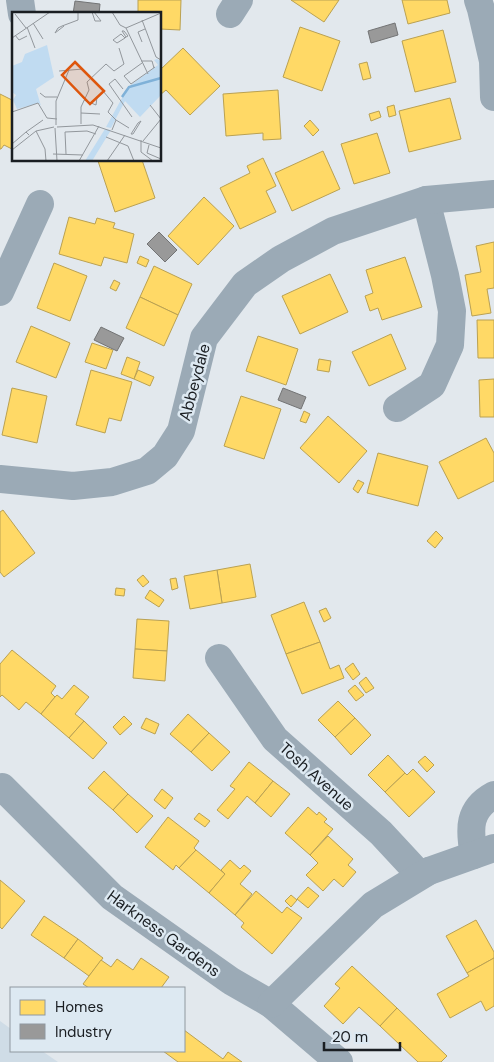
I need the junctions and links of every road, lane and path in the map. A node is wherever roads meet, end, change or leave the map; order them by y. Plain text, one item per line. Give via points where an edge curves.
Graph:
1 (478, 0) edge
2 (494, 97) edge
3 (494, 194) edge
4 (426, 200) junction
5 (40, 204) dead end
6 (0, 292) edge
7 (396, 408) dead end
8 (0, 479) edge
9 (219, 658) dead end
10 (2, 787) dead end
11 (494, 795) edge
12 (484, 851) edge
13 (429, 871) junction
14 (271, 1004) junction
15 (340, 1062) edge

1 - 2 street via 494,61
3 - 4 street, Abbeydale
4 - 7 street via 452,312 450,345 432,385
4 - 8 street, Abbeydale via 333,230 245,284 204,338 181,431 165,456 147,471 112,482 73,486
5 - 6 street
9 - 13 street, Tosh Avenue via 275,739 381,834 420,875
10 - 14 street, Harkness Gardens via 112,897 231,981
11 - 12 street via 478,808 470,821 471,840
12 - 13 street
13 - 14 street via 373,905
14 - 15 street, Harkness Gardens

